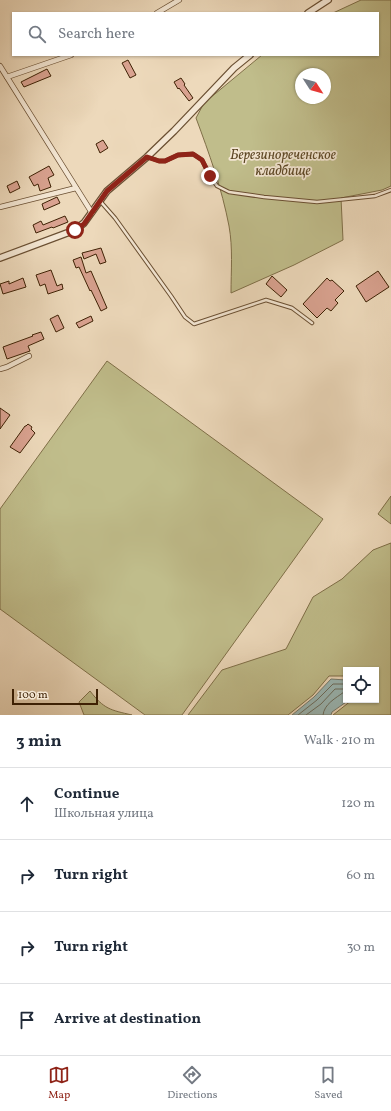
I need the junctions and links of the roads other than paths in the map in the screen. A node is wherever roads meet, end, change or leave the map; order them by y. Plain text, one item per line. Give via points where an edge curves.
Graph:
1 (179, 0) edge
2 (328, 0) edge
3 (159, 12) edge
4 (310, 12) edge
5 (68, 56) edge
6 (249, 56) edge
7 (0, 66) edge
8 (7, 77) junction
9 (147, 157) junction
10 (76, 188) junction
11 (391, 190) edge
12 (100, 201) junction
13 (0, 205) edge
14 (92, 213) junction
15 (0, 258) edge
16 (312, 323) dead end
17 (29, 356) dead end
18 (0, 369) edge

1 - 3 street
2 - 4 street
5 - 8 street
6 - 9 street
7 - 8 street
8 - 10 street
9 - 11 lane via 165,161 178,155 193,154 202,160 217,186 229,192 264,197 317,202 375,196
9 - 12 street via 107,191
10 - 13 street
10 - 14 street
12 - 14 street
12 - 16 lane via 185,317 194,324 266,300 292,308
14 - 15 street via 84,224 75,230
17 - 18 street

